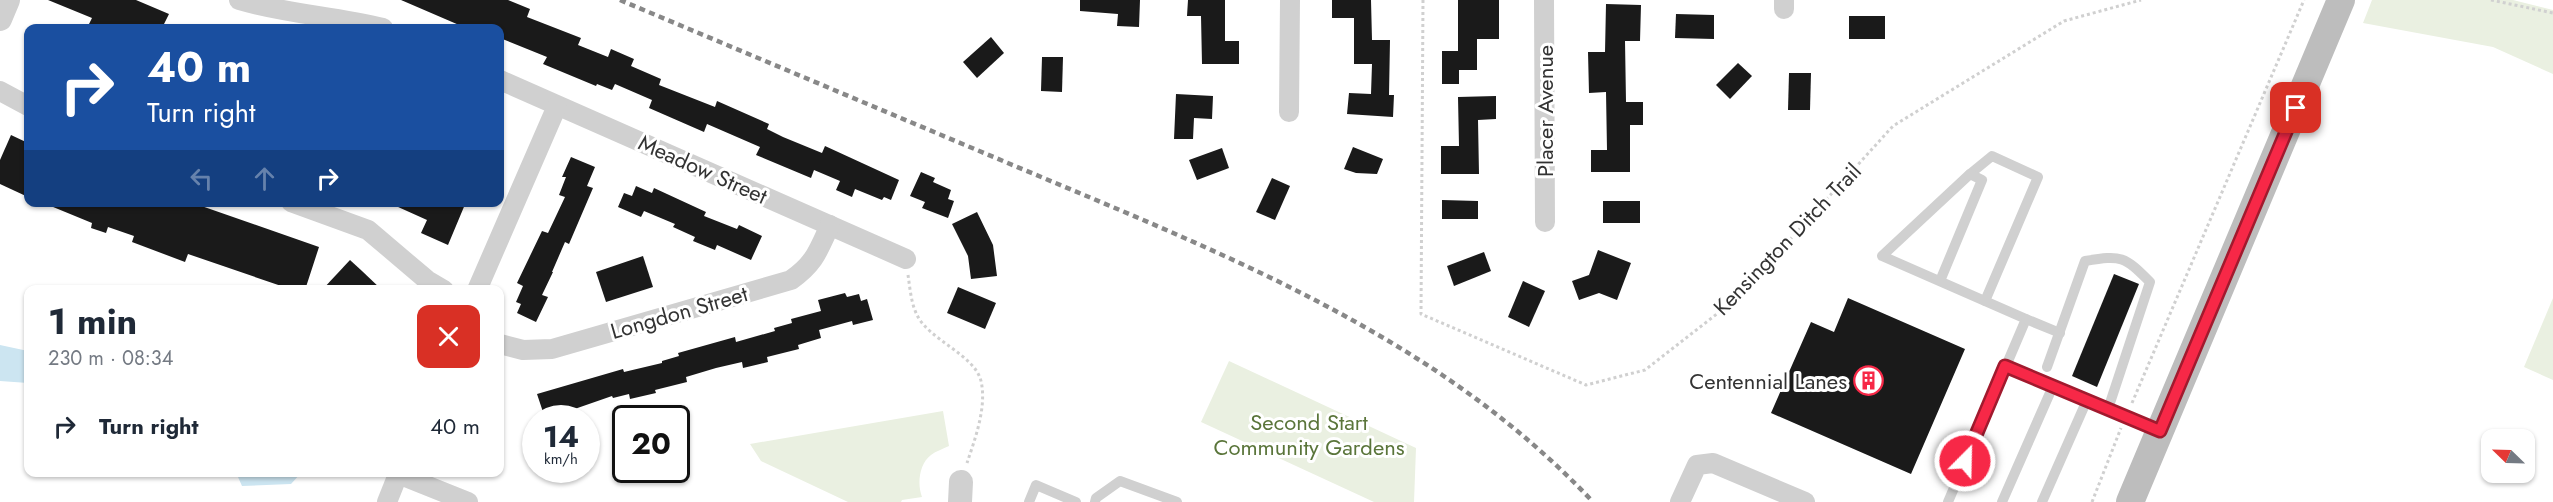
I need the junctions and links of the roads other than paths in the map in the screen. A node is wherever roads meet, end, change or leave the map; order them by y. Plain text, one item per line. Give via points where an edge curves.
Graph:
1 (8, 0) edge
2 (239, 0) edge
3 (1290, 0) edge
4 (1544, 0) edge
5 (2341, 0) edge
6 (0, 19) edge
7 (366, 24) edge
8 (504, 82) edge
9 (0, 91) edge
10 (24, 104) edge
11 (557, 106) junction
12 (1290, 112) dead end
13 (1970, 174) junction
14 (305, 207) edge
15 (1545, 222) dead end
16 (830, 225) junction
17 (906, 259) road end
18 (1940, 281) junction
19 (436, 285) edge
20 (479, 285) edge
21 (1985, 301) junction
22 (2026, 319) junction
23 (2060, 333) junction
24 (504, 345) edge
25 (2005, 366) junction
26 (2047, 367) dead end
27 (2053, 386) junction
28 (2087, 400) junction
29 (2108, 409) junction
30 (2160, 431) junction
31 (397, 477) edge
32 (409, 477) edge
33 (387, 502) edge
34 (468, 502) edge
35 (1029, 502) edge
36 (1076, 502) edge
37 (1095, 502) edge
38 (1177, 502) edge
39 (1680, 502) edge
40 (1805, 502) edge
41 (1948, 502) edge
42 (2002, 502) edge
43 (2042, 502) edge
44 (2130, 502) edge

1 - 6 street
2 - 7 street via 270,9
3 - 12 street
4 - 15 street, Placer Avenue
5 - 30 main road
8 - 11 street, Meadow Street
9 - 10 street
11 - 16 street, Meadow Street
11 - 20 street
13 - 18 lane via 1982,180
13 - 18 lane via 1882,255
13 - 21 lane via 1992,156 2038,177
14 - 19 street via 368,230
16 - 17 street, Meadow Street
16 - 24 street, Longdon Street via 808,268 791,280 552,349 523,350
18 - 21 lane
21 - 22 lane
22 - 23 lane
22 - 25 lane
23 - 26 lane
23 - 29 lane via 2085,261 2124,259 2150,282
25 - 27 lane
25 - 41 lane
27 - 28 lane
27 - 42 lane
28 - 29 lane
28 - 43 lane
29 - 30 lane
30 - 44 main road
31 - 33 street
32 - 34 street
35 - 36 lane via 1036,485
37 - 38 lane via 1120,481
39 - 40 street via 1697,465 1713,463

